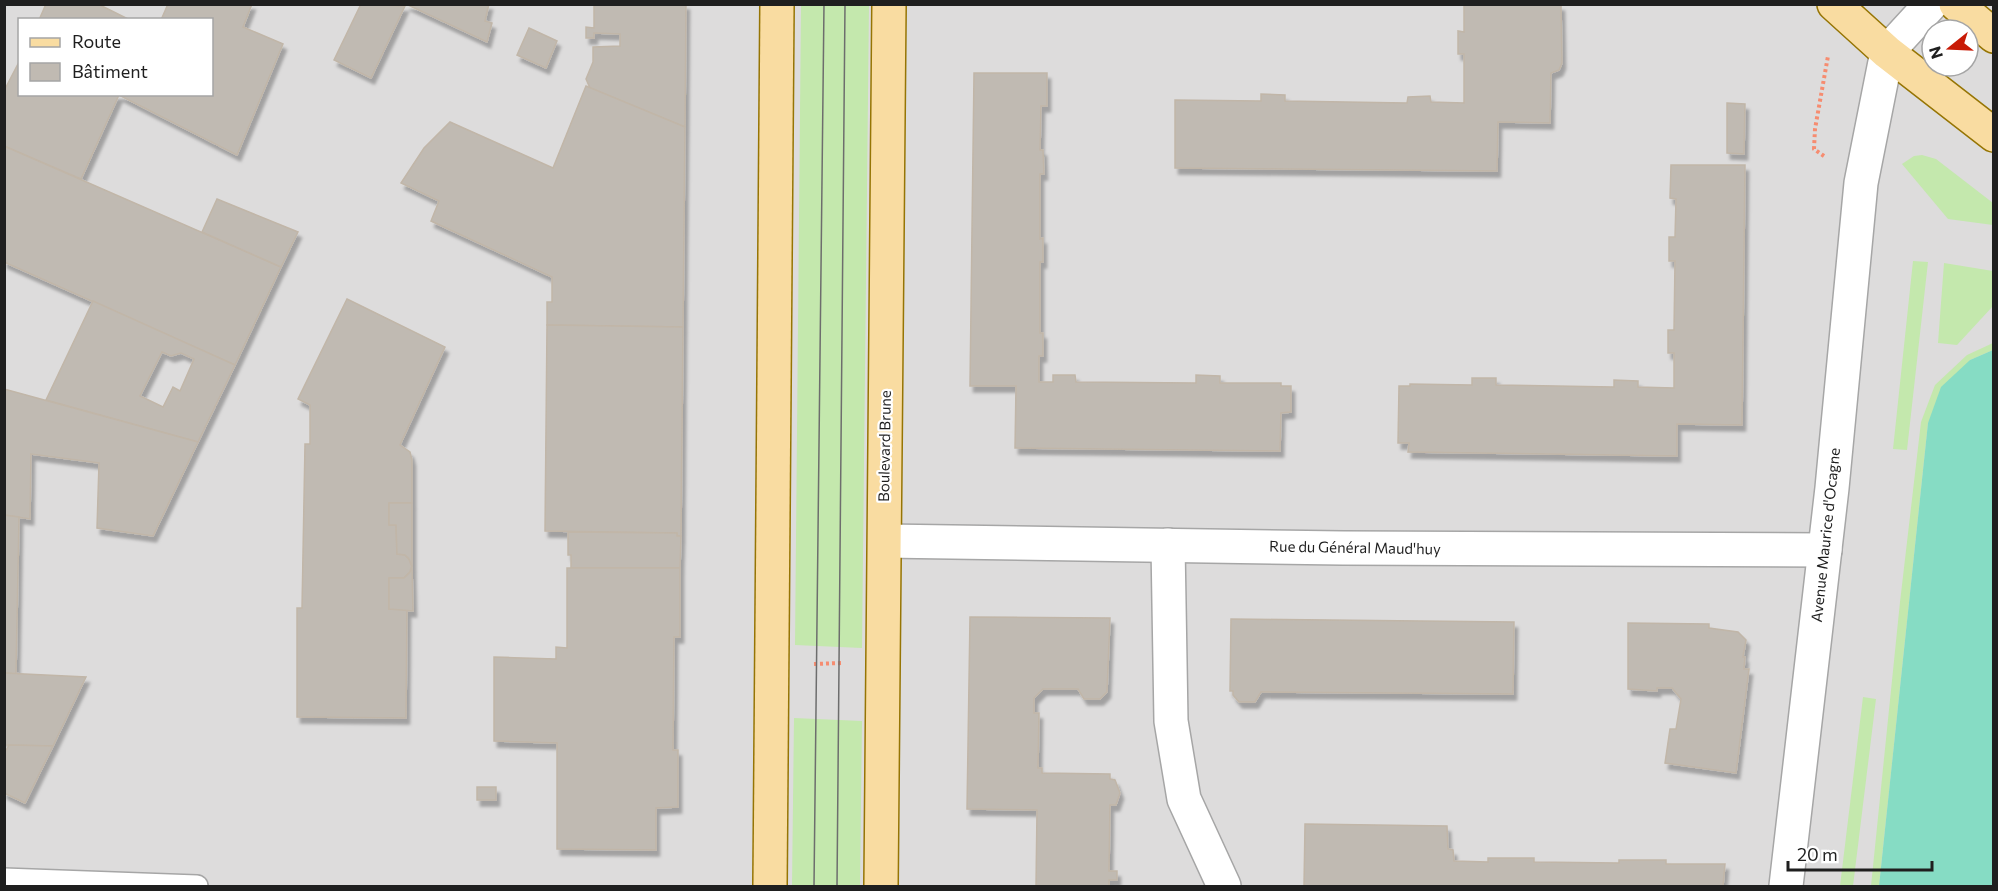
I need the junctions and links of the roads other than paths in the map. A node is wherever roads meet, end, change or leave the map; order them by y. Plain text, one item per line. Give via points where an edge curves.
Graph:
1 (777, 4) edge
2 (890, 4) edge
3 (1834, 4) edge
4 (1931, 4) edge
5 (1956, 4) edge
6 (1994, 36) edge
7 (1887, 52) junction
8 (1994, 135) edge
9 (885, 541) junction
10 (1168, 546) junction
11 (1825, 550) junction
12 (4, 879) edge
13 (197, 886) edge
14 (770, 886) edge
15 (881, 886) edge
16 (1224, 886) edge
17 (1786, 886) edge

1 - 14 main road
2 - 9 main road, Boulevard Brune
3 - 7 main road
4 - 7 street
5 - 6 main road
7 - 8 main road
7 - 11 street, Avenue Maurice d'Ocagne via 1861,183
9 - 10 street, Rue du Général Maud'huy
9 - 15 main road, Boulevard Brune
10 - 11 street, Rue du Général Maud'huy
10 - 16 street via 1171,721 1184,799
11 - 17 street, Avenue Maurice d'Ocagne
12 - 13 lane

